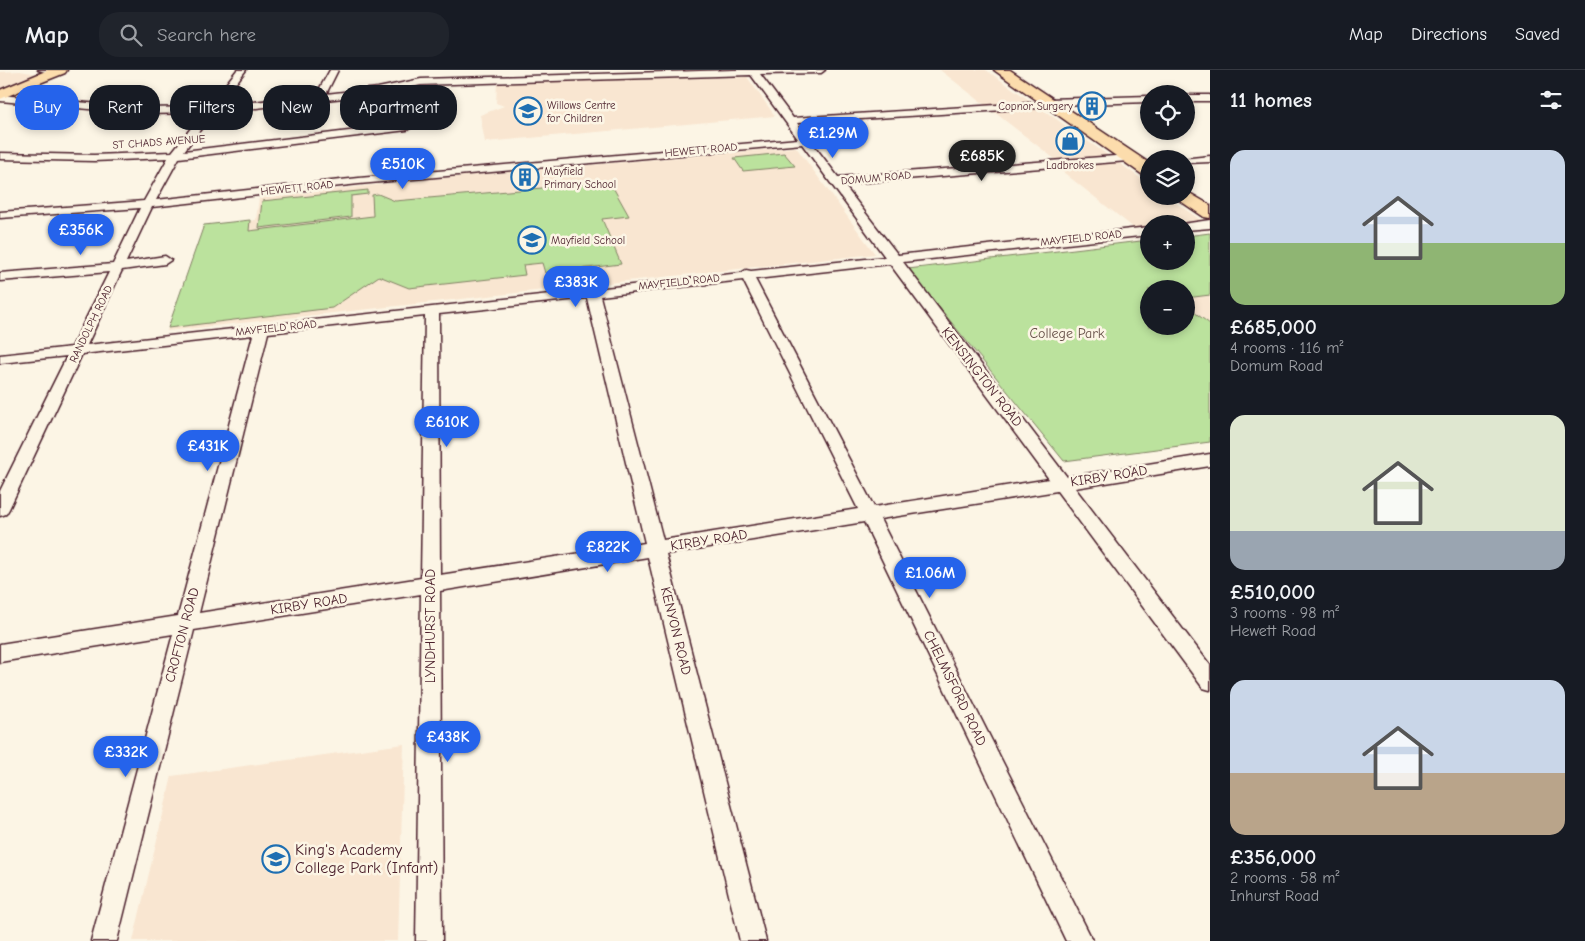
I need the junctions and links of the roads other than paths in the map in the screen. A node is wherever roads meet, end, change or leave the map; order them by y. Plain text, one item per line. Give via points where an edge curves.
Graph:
1 (242, 70) edge
2 (334, 70) edge
3 (821, 70) edge
4 (1001, 70) edge
5 (53, 71) edge
6 (754, 73) junction
7 (231, 85) edge
8 (326, 85) edge
9 (0, 97) edge
10 (330, 97) edge
11 (1195, 98) edge
12 (1210, 98) edge
13 (1140, 99) edge
14 (1050, 103) junction
15 (170, 111) edge
16 (789, 121) junction
17 (196, 130) edge
18 (382, 130) edge
19 (804, 141) junction
20 (175, 155) junction
21 (0, 156) edge
22 (1210, 159) edge
23 (1137, 160) edge
24 (1195, 160) edge
25 (834, 181) junction
26 (1195, 203) edge
27 (148, 204) junction
28 (1210, 214) edge
29 (0, 215) edge
30 (1210, 224) edge
31 (1195, 225) edge
32 (1140, 232) edge
33 (892, 259) junction
34 (165, 260) dead end
35 (118, 267) junction
36 (746, 274) junction
37 (0, 276) edge
38 (592, 292) junction
39 (432, 311) junction
40 (262, 329) junction
41 (78, 351) junction
42 (0, 359) edge
43 (1210, 460) edge
44 (17, 476) junction
45 (0, 478) edge
46 (1063, 484) junction
47 (0, 510) edge
48 (869, 514) junction
49 (655, 549) junction
50 (430, 585) junction
51 (185, 624) junction
52 (0, 653) edge
53 (1208, 676) edge
54 (104, 941) edge
55 (429, 941) edge
56 (753, 941) edge
57 (1080, 941) edge

1 - 7 street, RANDOLPH ROAD
2 - 8 street
3 - 6 street
4 - 14 main road
5 - 9 main road
6 - 10 street via 421,82
6 - 16 street, KENSINGTON ROAD
9 - 15 street
11 - 12 street
13 - 14 street
14 - 16 street
14 - 23 main road
16 - 19 street, KENSINGTON ROAD
17 - 20 street, RANDOLPH ROAD
18 - 20 street, ST CHADS AVENUE
19 - 25 street, KENSINGTON ROAD
19 - 27 street, HEWETT ROAD via 360,181
20 - 21 street, ST CHADS AVENUE via 94,158
20 - 27 street, RANDOLPH ROAD
22 - 24 street
23 - 25 street, DOMUM ROAD
25 - 33 street, KENSINGTON ROAD
26 - 28 main road
27 - 29 street, HEWETT ROAD
27 - 35 street, RANDOLPH ROAD
30 - 31 street
32 - 33 street, MAYFIELD ROAD
33 - 36 street, MAYFIELD ROAD
33 - 46 street, KENSINGTON ROAD
34 - 35 street
35 - 37 street
35 - 41 street, RANDOLPH ROAD
36 - 38 street, MAYFIELD ROAD
36 - 48 street, CHELMSFORD ROAD
38 - 39 street, MAYFIELD ROAD
38 - 49 street, KENYON ROAD
39 - 40 street, MAYFIELD ROAD
39 - 50 street, LYNDHURST ROAD
40 - 41 street, MAYFIELD ROAD
40 - 51 street, CROFTON ROAD
41 - 42 street, MAYFIELD ROAD
41 - 44 street, RANDOLPH ROAD
43 - 46 street, KIRBY ROAD
44 - 45 street
44 - 47 street, RANDOLPH ROAD
46 - 48 street, KIRBY ROAD
46 - 53 street, KENSINGTON ROAD
48 - 49 street, KIRBY ROAD
48 - 57 street, CHELMSFORD ROAD
49 - 50 street, KIRBY ROAD
49 - 56 street, KENYON ROAD
50 - 51 street, KIRBY ROAD
50 - 55 street, LYNDHURST ROAD
51 - 52 street, KIRBY ROAD
51 - 54 street, CROFTON ROAD

